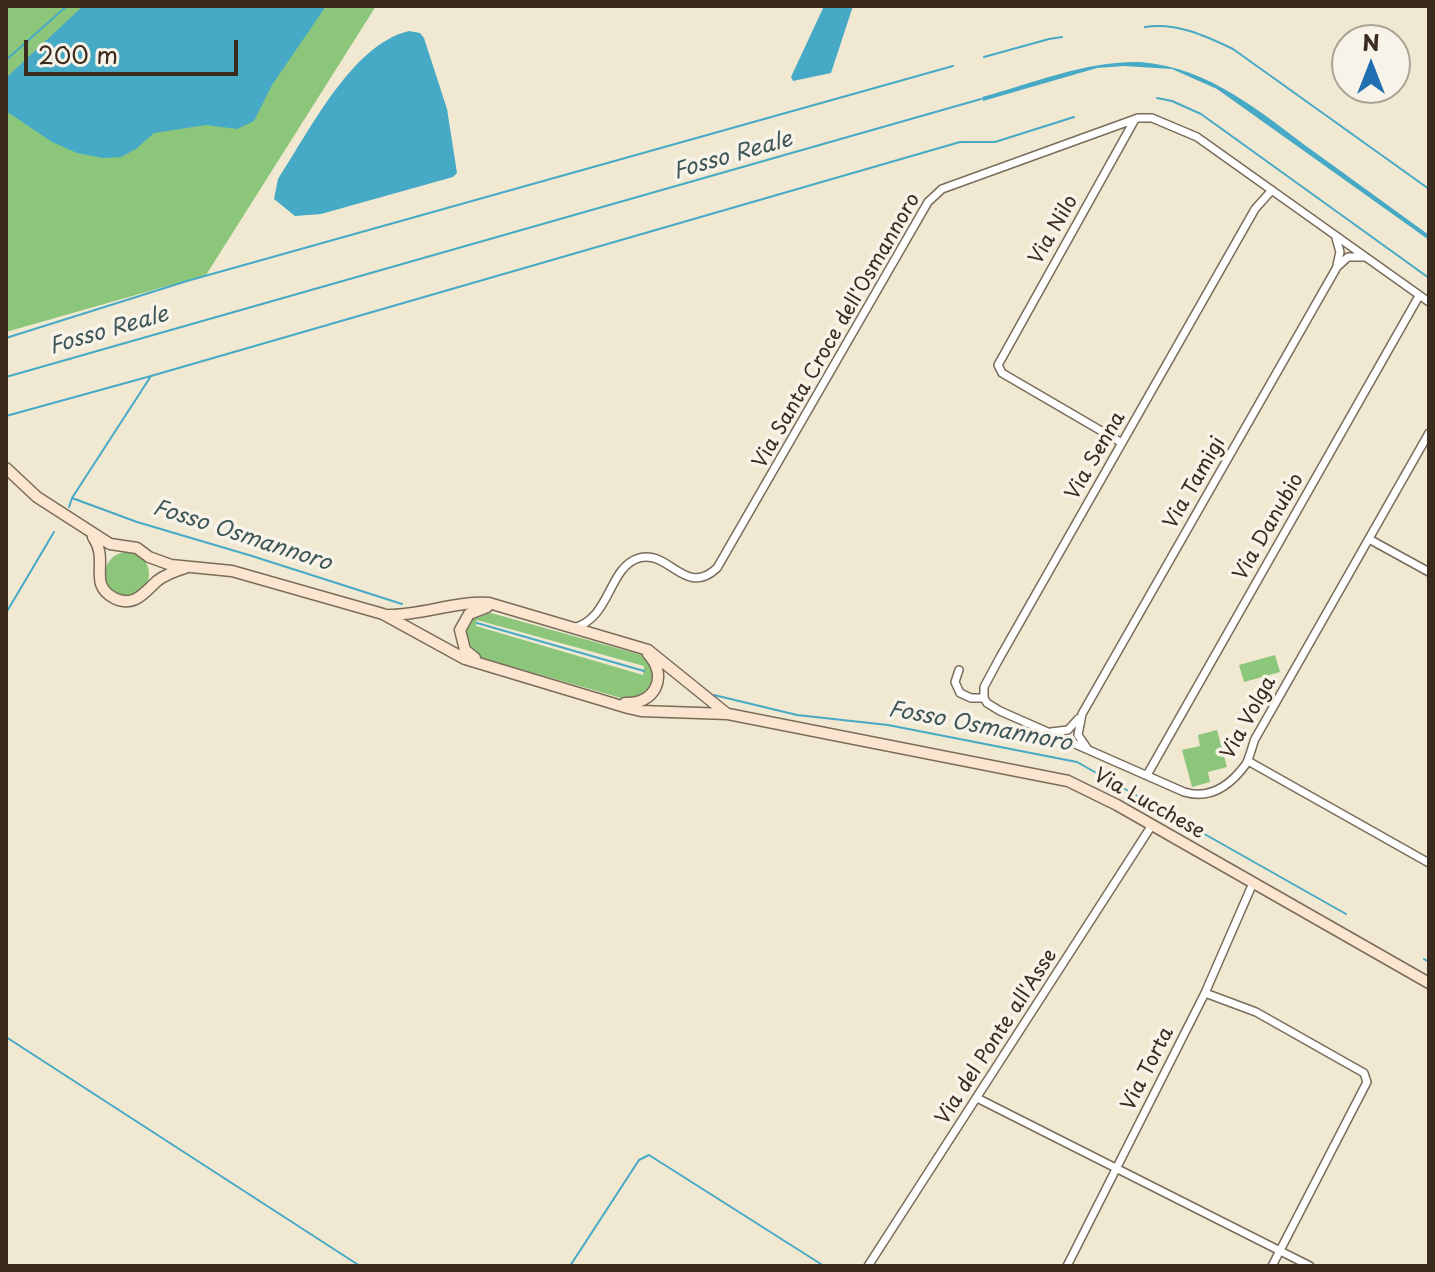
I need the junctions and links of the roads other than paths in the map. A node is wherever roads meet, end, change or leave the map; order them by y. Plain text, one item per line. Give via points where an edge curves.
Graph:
1 (1134, 121) junction
2 (1272, 190) junction
3 (1333, 233) junction
4 (1369, 260) junction
5 (1337, 267) junction
6 (1419, 296) junction
7 (1429, 302) edge
8 (1429, 433) edge
9 (1122, 443) junction
10 (6, 468) edge
11 (87, 529) junction
12 (1369, 539) junction
13 (122, 546) junction
14 (149, 557) junction
15 (102, 561) junction
16 (193, 568) junction
17 (1429, 572) edge
18 (151, 588) junction
19 (508, 609) junction
20 (599, 612) junction
21 (383, 614) junction
22 (572, 628) junction
23 (616, 641) junction
24 (637, 647) junction
25 (487, 664) junction
26 (959, 670) dead end
27 (984, 698) junction
28 (607, 699) junction
29 (728, 714) junction
30 (1082, 714) junction
31 (1049, 732) junction
32 (1088, 750) junction
33 (1248, 761) junction
34 (1147, 775) junction
35 (1152, 825) junction
36 (1429, 863) edge
37 (1253, 883) junction
38 (1429, 983) edge
39 (1205, 993) junction
40 (977, 1098) junction
41 (1115, 1168) junction
42 (1280, 1251) junction
43 (868, 1266) edge
44 (1067, 1266) edge
45 (1272, 1266) edge
46 (1310, 1266) edge

1 - 2 street via 1147,117 1182,128
1 - 9 street, Via Nilo via 998,361 999,371
1 - 20 street, Via Santa Croce dell'Osmannoro via 935,193 723,559 701,579 654,558 639,558 626,566
2 - 3 street
2 - 9 street, Via Senna via 1255,209
3 - 4 street
3 - 5 street via 1340,247
4 - 5 street via 1352,256
4 - 6 street
5 - 30 street, Via Tamigi
6 - 7 street
6 - 34 street, Via Danubio
8 - 12 street, Via Volga
9 - 27 street, Via Senna via 987,679
10 - 11 main road, Via Lucchese via 37,497
11 - 13 main road, Via Lucchese
11 - 15 main road, Via Lucchese
12 - 17 street
12 - 33 street, Via Volga via 1255,739
13 - 14 main road, Via Lucchese
13 - 15 main road
14 - 16 main road, Via Lucchese
14 - 18 main road via 154,569
15 - 18 main road, Via Lucchese via 101,584 112,597 138,599
16 - 18 main road, Via Lucchese via 175,571
16 - 21 main road, Via Lucchese via 232,571
19 - 21 main road, Via Lucchese via 466,602
19 - 22 main road, Via Lucchese
19 - 25 main road via 479,608 462,624 465,650
20 - 22 street
20 - 23 street via 600,632
21 - 25 main road, Via Lucchese via 465,659
22 - 23 main road, Via Lucchese
23 - 24 main road, Via Lucchese
24 - 28 main road via 651,656 659,677 652,696 636,703
24 - 29 main road, Via Lucchese via 658,656
25 - 28 main road, Via Lucchese
26 - 27 street via 955,682 960,693
27 - 31 street, Via Volga via 992,707
28 - 29 main road, Via Lucchese via 641,711
29 - 35 main road, Via Lucchese via 1054,777 1096,793
30 - 31 street via 1068,730
30 - 32 street via 1078,735
31 - 32 street, Via Volga
32 - 34 street, Via Volga
33 - 34 street, Via Volga via 1215,792 1203,796
33 - 36 street
35 - 37 main road, Via Lucchese
35 - 40 street, Via del Ponte all'Asse
37 - 38 main road, Via Lucchese
37 - 39 street, Via Torta
39 - 41 street, Via Torta
39 - 42 street via 1256,1012 1367,1077
40 - 41 street
40 - 43 street, Via del Ponte all'Asse
41 - 42 street
41 - 44 street, Via Torta
42 - 45 street
42 - 46 street

